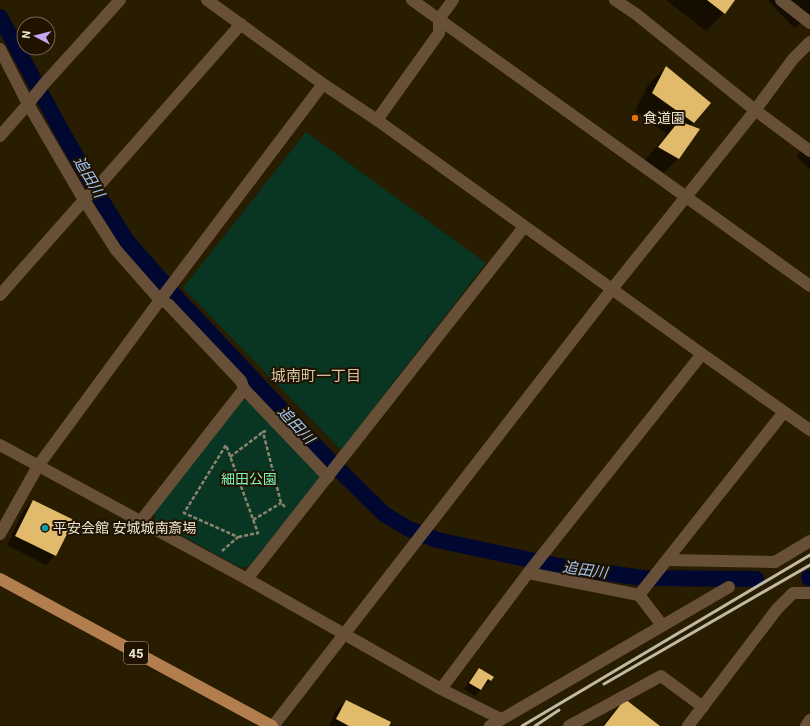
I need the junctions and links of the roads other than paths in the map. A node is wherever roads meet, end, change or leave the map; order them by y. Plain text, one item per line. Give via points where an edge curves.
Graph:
1 (120, 0) edge
2 (207, 0) edge
3 (412, 0) edge
4 (453, 0) edge
5 (615, 0) edge
6 (781, 0) edge
7 (439, 19) junction
8 (810, 23) edge
9 (241, 24) junction
10 (810, 42) edge
11 (0, 49) edge
12 (323, 84) junction
13 (31, 100) junction
14 (755, 110) junction
15 (376, 120) junction
16 (0, 136) edge
17 (810, 151) edge
18 (86, 197) junction
19 (686, 198) junction
20 (524, 227) junction
21 (810, 286) edge
22 (612, 289) junction
23 (166, 293) junction
24 (0, 295) edge
25 (702, 354) junction
26 (244, 389) junction
27 (784, 412) junction
28 (810, 430) edge
29 (0, 445) edge
30 (38, 466) junction
31 (333, 470) junction
32 (140, 522) junction
33 (0, 534) edge
34 (810, 541) edge
35 (667, 560) junction
36 (531, 570) junction
37 (247, 579) junction
38 (0, 580) edge
39 (729, 586) dead end
40 (810, 593) edge
41 (640, 596) junction
42 (662, 625) junction
43 (345, 634) junction
44 (441, 689) junction
45 (703, 707) junction
46 (501, 719) junction
47 (810, 720) edge
48 (272, 726) edge
49 (490, 726) edge
50 (569, 726) edge
51 (688, 726) edge
52 (806, 726) edge

1 - 13 street
2 - 9 street
3 - 7 street
4 - 7 street
5 - 14 street
6 - 8 street
7 - 15 street via 439,33
7 - 19 street
9 - 12 street
9 - 18 street
10 - 14 street via 793,59
11 - 13 street
12 - 15 street
12 - 23 street
13 - 16 street
13 - 18 street
14 - 17 street
14 - 19 street
15 - 20 street
18 - 23 street via 116,250
18 - 24 street
19 - 21 street
19 - 22 street
20 - 22 street
20 - 31 street
22 - 25 street
22 - 43 street
23 - 26 street via 168,304 241,382
23 - 30 street
25 - 27 street
25 - 36 street
26 - 31 street via 278,423
26 - 32 street
27 - 28 street
27 - 35 street
29 - 30 street
30 - 32 street
30 - 33 street
31 - 37 street
32 - 37 street
34 - 35 street via 775,562
35 - 41 street
36 - 41 street
36 - 44 street
37 - 43 street
38 - 48 main road, 45
39 - 42 street
40 - 45 street via 793,593
41 - 42 street
42 - 46 street
43 - 44 street
43 - 48 street
44 - 46 street
45 - 50 street via 661,676
45 - 51 street
46 - 49 street
47 - 52 street

